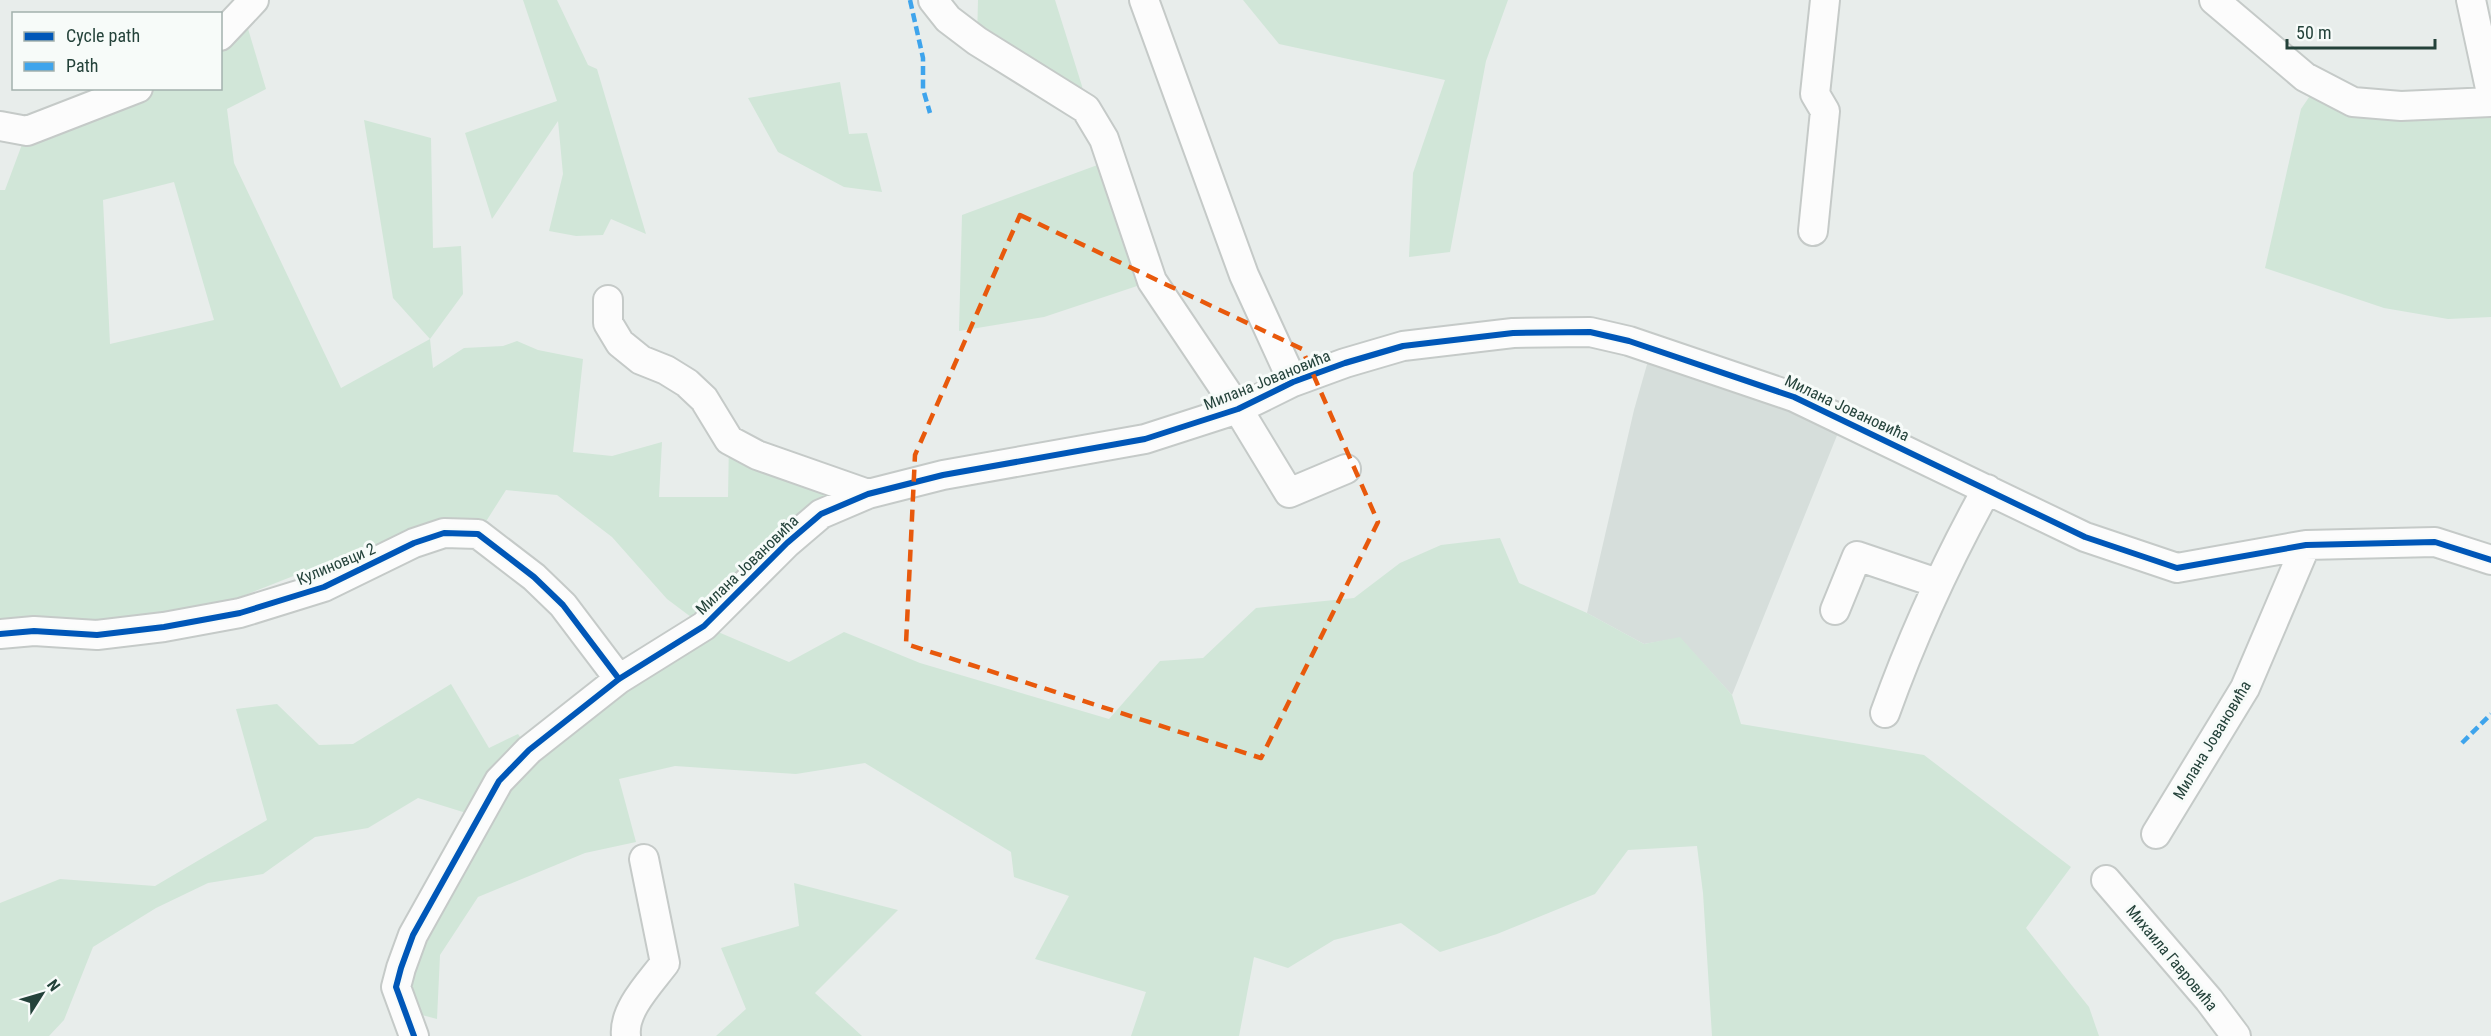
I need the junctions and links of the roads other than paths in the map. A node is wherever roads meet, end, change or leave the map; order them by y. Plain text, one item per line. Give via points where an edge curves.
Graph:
1 (254, 0) edge
2 (933, 0) edge
3 (1144, 0) edge
4 (1824, 0) edge
5 (2214, 0) edge
6 (2471, 0) edge
7 (222, 34) edge
8 (133, 90) edge
9 (2491, 93) edge
10 (2491, 102) edge
11 (0, 126) edge
12 (1813, 231) dead end
13 (608, 300) dead end
14 (1293, 382) junction
15 (1238, 409) junction
16 (1346, 469) dead end
17 (1987, 489) junction
18 (868, 494) junction
19 (2306, 545) junction
20 (2491, 560) edge
21 (1937, 583) junction
22 (1835, 610) dead end
23 (0, 634) edge
24 (618, 679) junction
25 (1885, 713) dead end
26 (2156, 834) dead end
27 (644, 859) dead end
28 (2106, 880) dead end
29 (414, 1036) edge
30 (626, 1036) edge
31 (2236, 1036) edge

1 - 7 street
2 - 15 street, Милана Јовановића via 948,19 977,41 1086,109 1104,140 1152,281
3 - 14 street, Милана Јовановића via 1241,266
4 - 12 street via 1815,94 1824,111
5 - 10 street via 2305,77 2353,102 2401,106
6 - 9 street
8 - 11 street via 27,131
13 - 18 street via 608,323 620,343 641,360 687,383 704,399 729,440 757,455
14 - 15 street, Милана Јовановића
14 - 17 street, Милана Јовановића via 1403,346 1513,333 1590,332 1629,341 1794,397
15 - 16 street via 1289,493
15 - 18 street, Милана Јовановића via 1145,439 943,476
17 - 19 street, Милана Јовановића via 2085,537 2177,568
17 - 21 street
18 - 24 street, Милана Јовановића via 821,514 704,626
19 - 20 street, Милана Јовановића via 2435,542
19 - 26 street, Милана Јовановића via 2246,688
21 - 22 street via 1857,556
21 - 25 street
23 - 24 street, Кулиновци 2 via 97,634 240,613 324,587 414,543 444,533 478,534 563,605
24 - 29 street, Милана Јовановића via 529,750 499,781 413,935 401,968 396,987
27 - 30 street via 665,963 636,1002 625,1025
28 - 31 street, Михаила Гавровића

